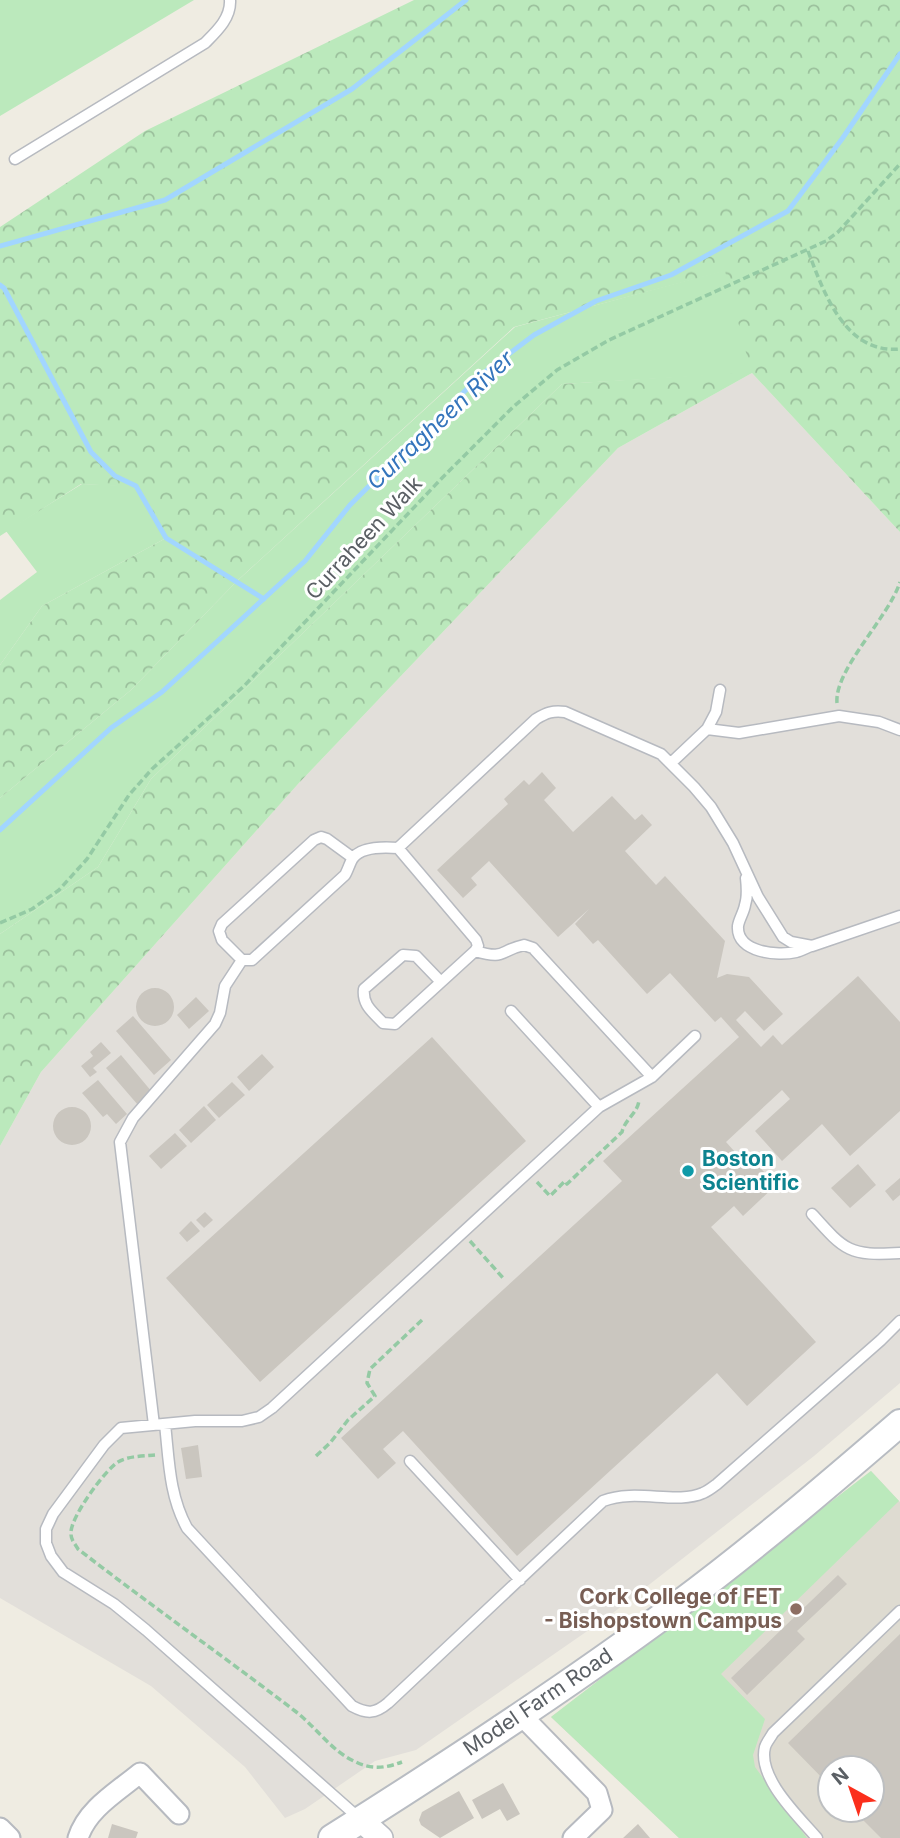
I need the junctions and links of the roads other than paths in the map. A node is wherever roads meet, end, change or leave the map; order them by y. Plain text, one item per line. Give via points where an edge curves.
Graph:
1 (230, 0) edge
2 (15, 159) dead end
3 (720, 690) dead end
4 (707, 729) junction
5 (900, 730) edge
6 (671, 763) junction
7 (398, 848) junction
8 (353, 858) junction
9 (746, 870) junction
10 (900, 916) edge
11 (812, 946) junction
12 (475, 951) junction
13 (242, 960) junction
14 (441, 982) junction
15 (511, 1011) dead end
16 (695, 1036) dead end
17 (652, 1077) junction
18 (599, 1107) junction
19 (812, 1214) dead end
20 (900, 1253) edge
21 (900, 1321) edge
22 (900, 1423) edge
23 (160, 1424) junction
24 (410, 1461) dead end
25 (520, 1580) junction
26 (900, 1611) edge
27 (522, 1716) junction
28 (179, 1814) dead end
29 (361, 1820) junction
30 (0, 1828) edge
31 (10, 1838) edge
32 (78, 1838) edge
33 (332, 1838) edge
34 (381, 1838) edge
35 (573, 1838) edge
36 (817, 1838) edge

1 - 2 lane via 222,27 205,43
3 - 4 lane
4 - 5 lane via 739,733 839,716
4 - 6 lane
6 - 7 lane via 662,754 565,712 546,713
6 - 9 lane via 711,807
7 - 8 lane via 382,846
7 - 12 lane via 476,940
8 - 13 lane via 345,875 252,960
8 - 13 lane via 327,839 314,840 222,925 222,940
9 - 11 lane via 783,937
9 - 11 lane via 746,903 738,927 746,945 780,954
10 - 11 lane
12 - 14 lane
12 - 17 lane via 493,956 524,945 533,948
13 - 23 lane via 225,986 215,1024 134,1118 120,1142
14 - 14 lane via 416,956 403,955 364,989 363,998 383,1023 395,1024
15 - 18 lane
16 - 17 lane
17 - 18 lane
18 - 23 lane via 265,1413 242,1421
19 - 20 lane via 852,1252
21 - 25 lane via 717,1484 702,1494 617,1495 603,1501
22 - 27 main road, Model Farm Road via 676,1606
23 - 25 lane via 172,1490 187,1528 331,1685 360,1710 379,1711
23 - 29 lane via 121,1428 104,1445 49,1521 46,1544 51,1556 63,1572 114,1604 175,1655
24 - 25 lane
26 - 36 lane via 773,1733 765,1747 773,1784
27 - 29 main road, Model Farm Road
27 - 35 street via 602,1802 594,1820
28 - 32 street via 140,1773 92,1812
29 - 33 main road, Model Farm Road
29 - 34 street
30 - 31 street

